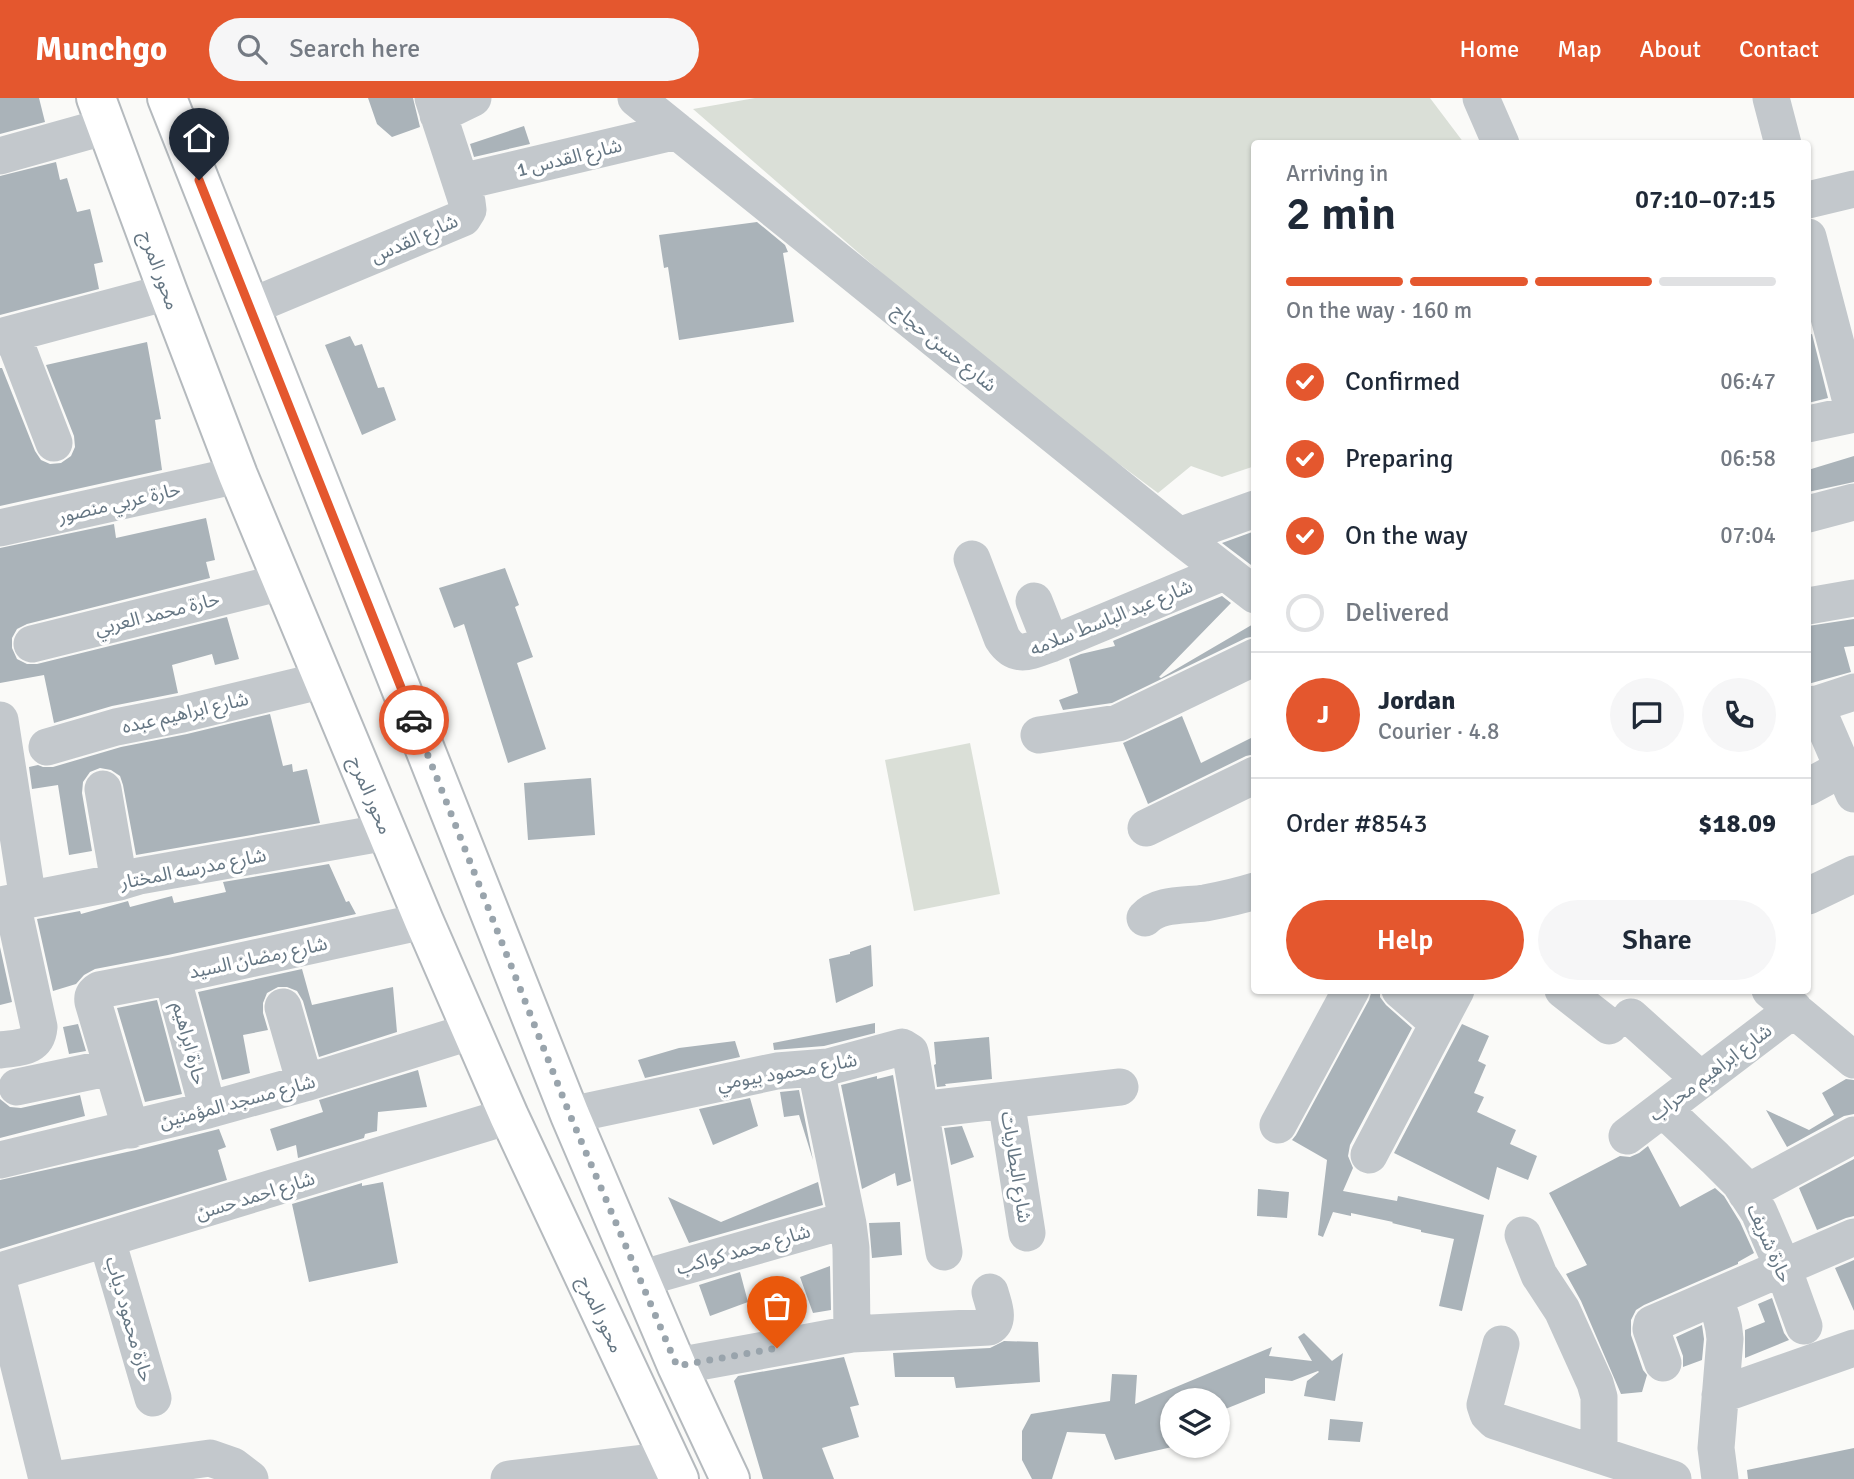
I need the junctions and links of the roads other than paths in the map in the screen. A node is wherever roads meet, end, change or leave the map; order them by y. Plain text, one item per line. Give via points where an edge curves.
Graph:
1 (473, 98) edge
2 (636, 98) edge
3 (1484, 99) edge
4 (1778, 99) edge
5 (170, 100) edge
6 (436, 107) edge
7 (102, 112) edge
8 (677, 131) junction
9 (1499, 140) edge
10 (1782, 140) edge
11 (0, 156) edge
12 (461, 183) junction
13 (1854, 189) edge
14 (1811, 199) edge
15 (1811, 249) edge
16 (168, 292) junction
17 (250, 307) junction
18 (1831, 326) edge
19 (6, 335) edge
20 (1854, 413) edge
21 (1811, 423) edge
22 (54, 443) dead end
23 (238, 475) junction
24 (1854, 502) edge
25 (1251, 510) edge
26 (1811, 513) edge
27 (0, 528) edge
28 (1179, 536) junction
29 (972, 559) dead end
30 (1224, 572) junction
31 (282, 582) junction
32 (1251, 592) edge
33 (1854, 598) edge
34 (1034, 601) dead end
35 (1811, 605) edge
36 (33, 644) dead end
37 (1051, 644) junction
38 (1251, 658) edge
39 (324, 680) junction
40 (1854, 692) edge
41 (1812, 705) edge
42 (0, 720) edge
43 (1039, 735) dead end
44 (47, 747) dead end
45 (1251, 777) edge
46 (1848, 781) edge
47 (1811, 787) edge
48 (103, 789) dead end
49 (1146, 828) dead end
50 (387, 832) junction
51 (1854, 874) edge
52 (119, 882) junction
53 (1251, 892) edge
54 (1811, 895) edge
55 (13, 903) edge
56 (1145, 918) dead end
57 (424, 921) junction
58 (172, 976) junction
59 (1349, 994) edge
60 (1405, 994) edge
61 (1454, 994) edge
62 (1570, 994) edge
63 (1782, 1000) edge
64 (283, 1007) dead end
65 (1438, 1023) junction
66 (472, 1031) junction
67 (0, 1050) edge
68 (1854, 1060) edge
69 (112, 1068) junction
70 (816, 1070) junction
71 (1701, 1080) junction
72 (305, 1083) junction
73 (17, 1087) dead end
74 (1120, 1087) dead end
75 (1006, 1100) junction
76 (1663, 1109) junction
77 (208, 1110) junction
78 (920, 1110) junction
79 (570, 1115) junction
80 (509, 1116) junction
81 (1278, 1125) dead end
82 (131, 1130) junction
83 (1854, 1135) edge
84 (1627, 1136) dead end
85 (1369, 1155) dead end
86 (0, 1160) edge
87 (1746, 1193) junction
88 (604, 1195) junction
89 (556, 1217) junction
90 (847, 1220) junction
91 (1027, 1233) dead end
92 (1523, 1235) dead end
93 (1854, 1237) edge
94 (107, 1240) junction
95 (944, 1252) dead end
96 (1783, 1268) junction
97 (0, 1271) edge
98 (640, 1279) junction
99 (0, 1289) edge
100 (990, 1292) dead end
101 (1713, 1298) junction
102 (1804, 1326) dead end
103 (852, 1335) junction
104 (1502, 1344) dead end
105 (1854, 1348) edge
106 (1663, 1363) dead end
107 (677, 1366) junction
108 (1720, 1395) junction
109 (153, 1398) dead end
110 (1598, 1454) junction
111 (674, 1469) edge
112 (1634, 1473) edge
113 (47, 1479) edge
114 (58, 1479) edge
115 (250, 1479) edge
116 (509, 1479) edge
117 (730, 1479) edge
118 (1673, 1479) edge
119 (1720, 1479) edge

1 - 6 street
2 - 8 street, شارع حسن حجاج
3 - 9 street
4 - 10 street
5 - 17 main road
6 - 12 street, شارع القدس
7 - 11 street
7 - 16 main road, محور المرج
8 - 12 street, شارع القدس 1
8 - 28 street, شارع حسن حجاج
12 - 17 street, شارع القدس via 468,211 463,218
13 - 14 street
15 - 18 street
16 - 19 street
16 - 23 main road, محور المرج
17 - 79 main road
18 - 20 street
19 - 22 street
20 - 21 street
23 - 27 street, حارة عربي منصور
23 - 31 main road, محور المرج
24 - 26 street
25 - 28 street
28 - 30 street, شارع حسن حجاج
29 - 37 street, شارع عبد الباسط سلامه via 1007,647 1027,653
30 - 32 street, شارع حسن حجاج
30 - 37 street, شارع عبد الباسط سلامه
31 - 36 street, حارة محمد العربي
31 - 39 main road, محور المرج
33 - 35 street
34 - 37 street
38 - 43 street via 1118,723
39 - 44 street, شارع ابراهيم عبده
39 - 50 main road, محور المرج
40 - 41 street
41 - 46 street
42 - 55 street
45 - 49 street
46 - 47 street
48 - 52 street
50 - 52 street, شارع مدرسه المختار
50 - 57 main road, محور المرج
51 - 54 street
52 - 55 street, شارع مدرسه المختار
53 - 56 street via 1158,909
55 - 67 street via 39,1027 37,1039 29,1045
57 - 58 street, شارع رمضان السيد
57 - 66 main road, محور المرج
58 - 69 street, شارع رمضان السيد via 99,990 94,995
58 - 77 street, حارة ابراهيم
59 - 81 street
60 - 65 street
61 - 65 street
62 - 71 street via 1620,1021
63 - 68 street
63 - 71 street, شارع ابراهيم محراب
64 - 72 street
65 - 85 street
66 - 72 street, شارع مسجد المؤمنين
66 - 80 main road, محور المرج
69 - 73 street
69 - 82 street
70 - 78 street, شارع محمود بيومي via 902,1047 910,1052
70 - 79 street, شارع محمود بيومي via 777,1071
70 - 90 street
71 - 76 street, شارع ابراهيم محراب
72 - 77 street, شارع مسجد المؤمنين
74 - 75 street
75 - 78 street
75 - 91 street, شارع البطاريات
76 - 84 street, شارع ابراهيم محراب
76 - 87 street, حارة شريف
77 - 82 street, شارع مسجد المؤمنين
78 - 95 street, شارع محمود بيومي
79 - 88 main road
80 - 89 main road, محور المرج
80 - 94 street, شارع احمد حسن
82 - 86 street, شارع مسجد المؤمنين
83 - 87 street
87 - 96 street, حارة شريف
88 - 89 main road
88 - 98 main road
89 - 111 main road, محور المرج
90 - 98 street, شارع محمد كواكب
90 - 103 street
92 - 110 street via 1595,1383 1600,1405
93 - 96 street
94 - 97 street, شارع احمد حسن
94 - 109 street, حارة محمود دياب
96 - 101 street
96 - 102 street, حارة شريف
98 - 107 main road
99 - 113 street
100 - 103 street via 996,1319 989,1327
101 - 106 street via 1653,1324
101 - 108 street via 1724,1325
103 - 107 street
104 - 110 street via 1485,1405 1491,1418
105 - 108 street
107 - 117 main road
108 - 119 street via 1716,1448
110 - 112 street
111 - 116 street
112 - 118 street
114 - 115 street via 210,1458 233,1466

